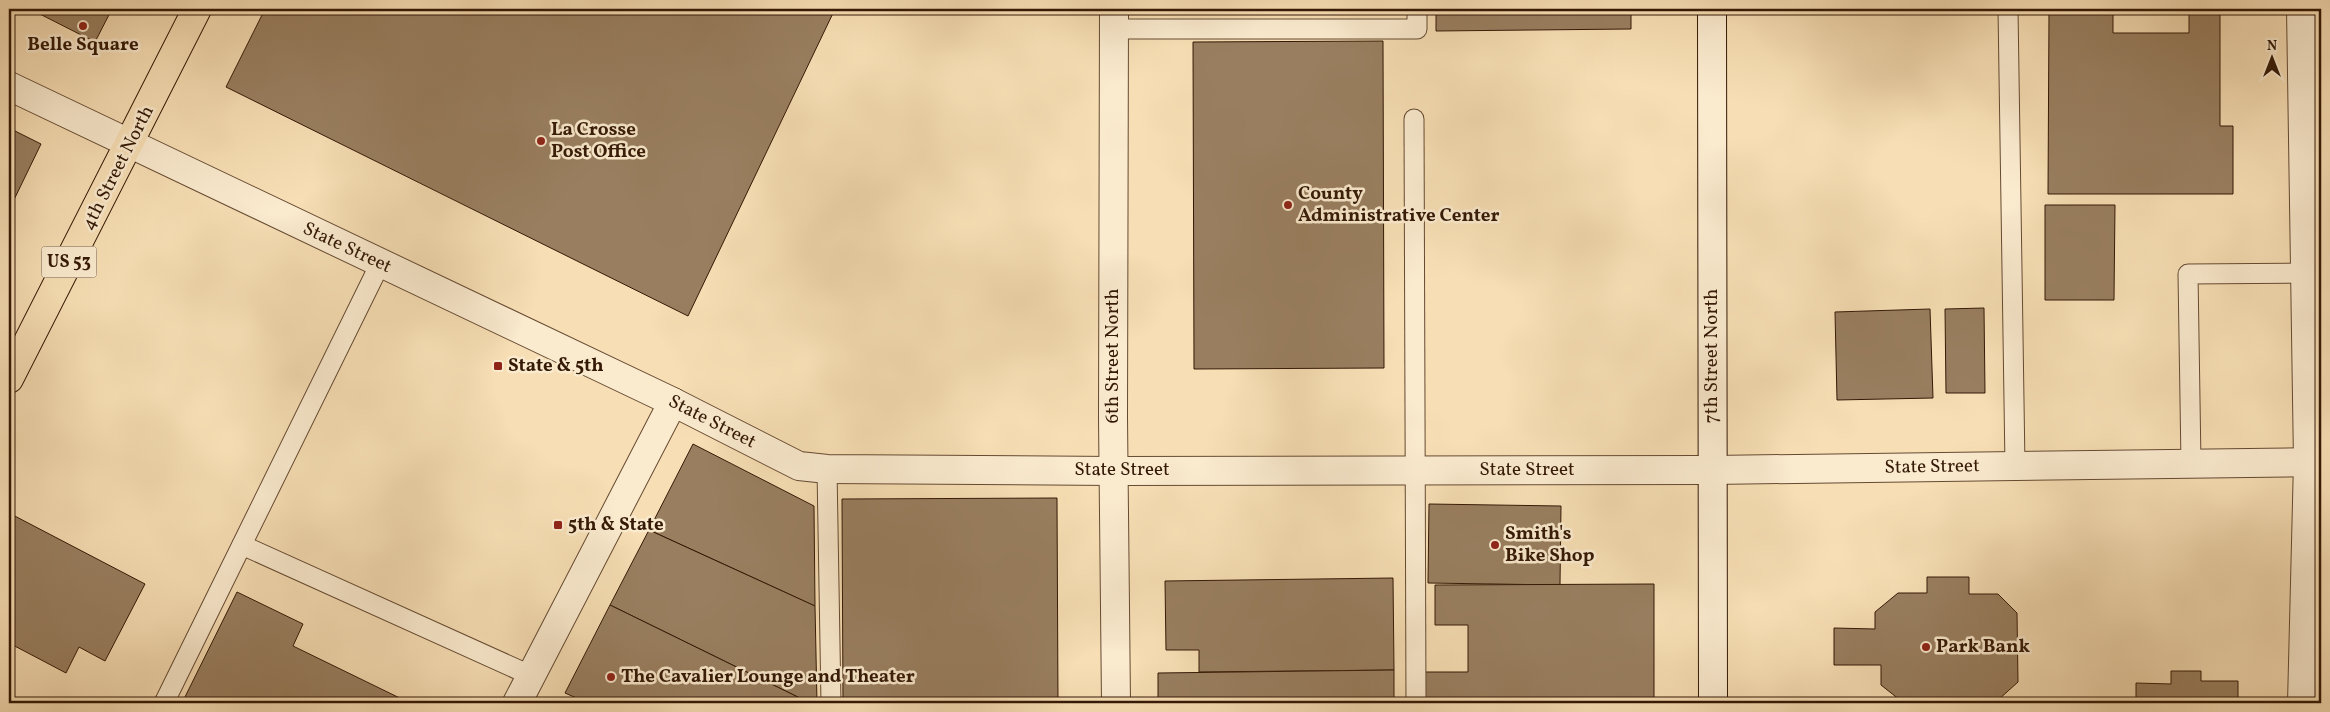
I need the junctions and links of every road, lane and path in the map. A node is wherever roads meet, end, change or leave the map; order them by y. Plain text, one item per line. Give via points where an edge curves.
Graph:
1 (197, 9) edge
2 (1416, 9) edge
3 (1712, 9) edge
4 (2008, 9) edge
5 (2301, 9) edge
6 (1114, 19) edge
7 (9, 86) edge
8 (1414, 119) dead end
9 (130, 145) junction
10 (380, 264) junction
11 (2305, 274) junction
12 (9, 379) edge
13 (673, 402) junction
14 (2314, 462) edge
15 (2191, 463) junction
16 (2015, 466) junction
17 (827, 468) junction
18 (1415, 470) junction
19 (1712, 470) junction
20 (1114, 471) junction
21 (242, 545) junction
22 (532, 676) junction
23 (164, 703) edge
24 (517, 703) edge
25 (831, 703) edge
26 (1116, 703) edge
27 (1416, 703) edge
28 (1714, 703) edge
29 (2302, 703) edge

1 - 9 highway, 4th Street North / US 53
2 - 6 lane via 1417,29
3 - 19 street, 7th Street North
4 - 16 lane
5 - 11 street
6 - 20 street, 6th Street North
7 - 9 street, State Street
8 - 18 lane
9 - 10 street, State Street
9 - 12 highway, 4th Street North / US 53
10 - 13 street, State Street
10 - 21 lane
11 - 14 street
11 - 15 lane via 2188,274
13 - 17 street, State Street via 799,466
13 - 22 street
14 - 15 street, State Street
14 - 29 street
15 - 16 street, State Street
16 - 19 street, State Street
17 - 20 street, State Street
17 - 25 lane
18 - 19 street, State Street
18 - 20 street, State Street
18 - 27 lane
19 - 28 street, 7th Street North
20 - 26 street, 6th Street North
21 - 22 lane
21 - 23 lane
22 - 24 street

